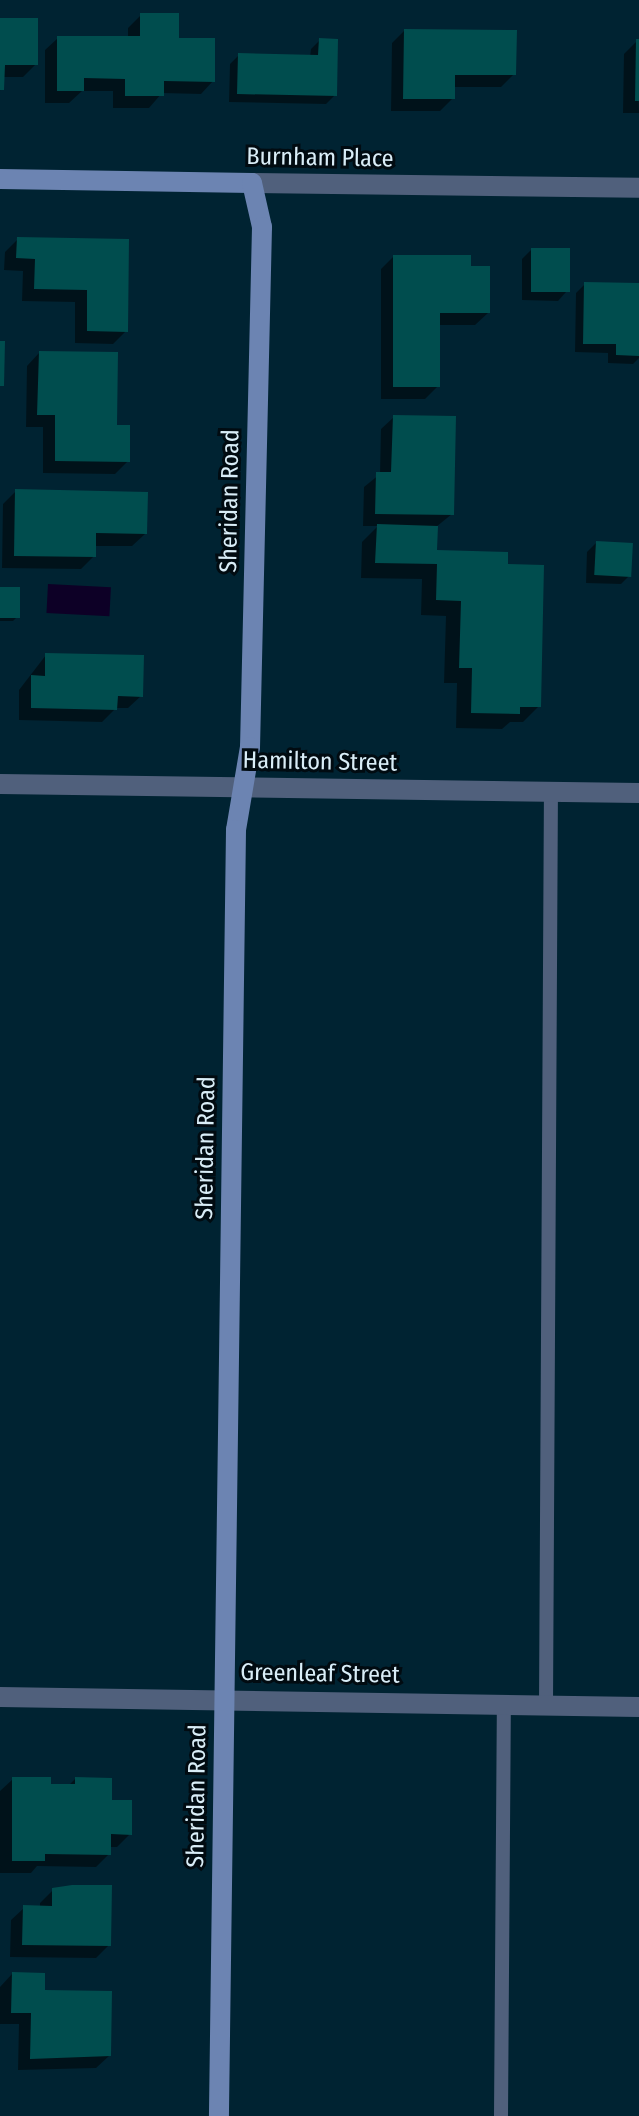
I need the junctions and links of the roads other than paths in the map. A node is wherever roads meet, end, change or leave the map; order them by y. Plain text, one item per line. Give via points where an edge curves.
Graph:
1 (0, 179) edge
2 (252, 183) junction
3 (639, 188) edge
4 (0, 784) edge
5 (243, 787) junction
6 (551, 791) junction
7 (639, 793) edge
8 (0, 1697) edge
9 (225, 1698) junction
10 (504, 1705) junction
11 (546, 1706) junction
12 (639, 1707) edge
13 (219, 2116) edge
14 (501, 2116) edge

1 - 2 main road, Burnham Place
2 - 3 street, Burnham Place
2 - 5 main road, Sheridan Road via 262,227 250,747
4 - 5 street, Hamilton Street
5 - 6 street, Hamilton Street
5 - 9 main road, Sheridan Road via 236,830
6 - 7 street, Hamilton Street
6 - 11 lane
8 - 9 street, Greenleaf Street
9 - 10 street, Greenleaf Street
9 - 13 main road, Sheridan Road
10 - 11 street, Greenleaf Street
10 - 14 lane
11 - 12 street, Greenleaf Street

